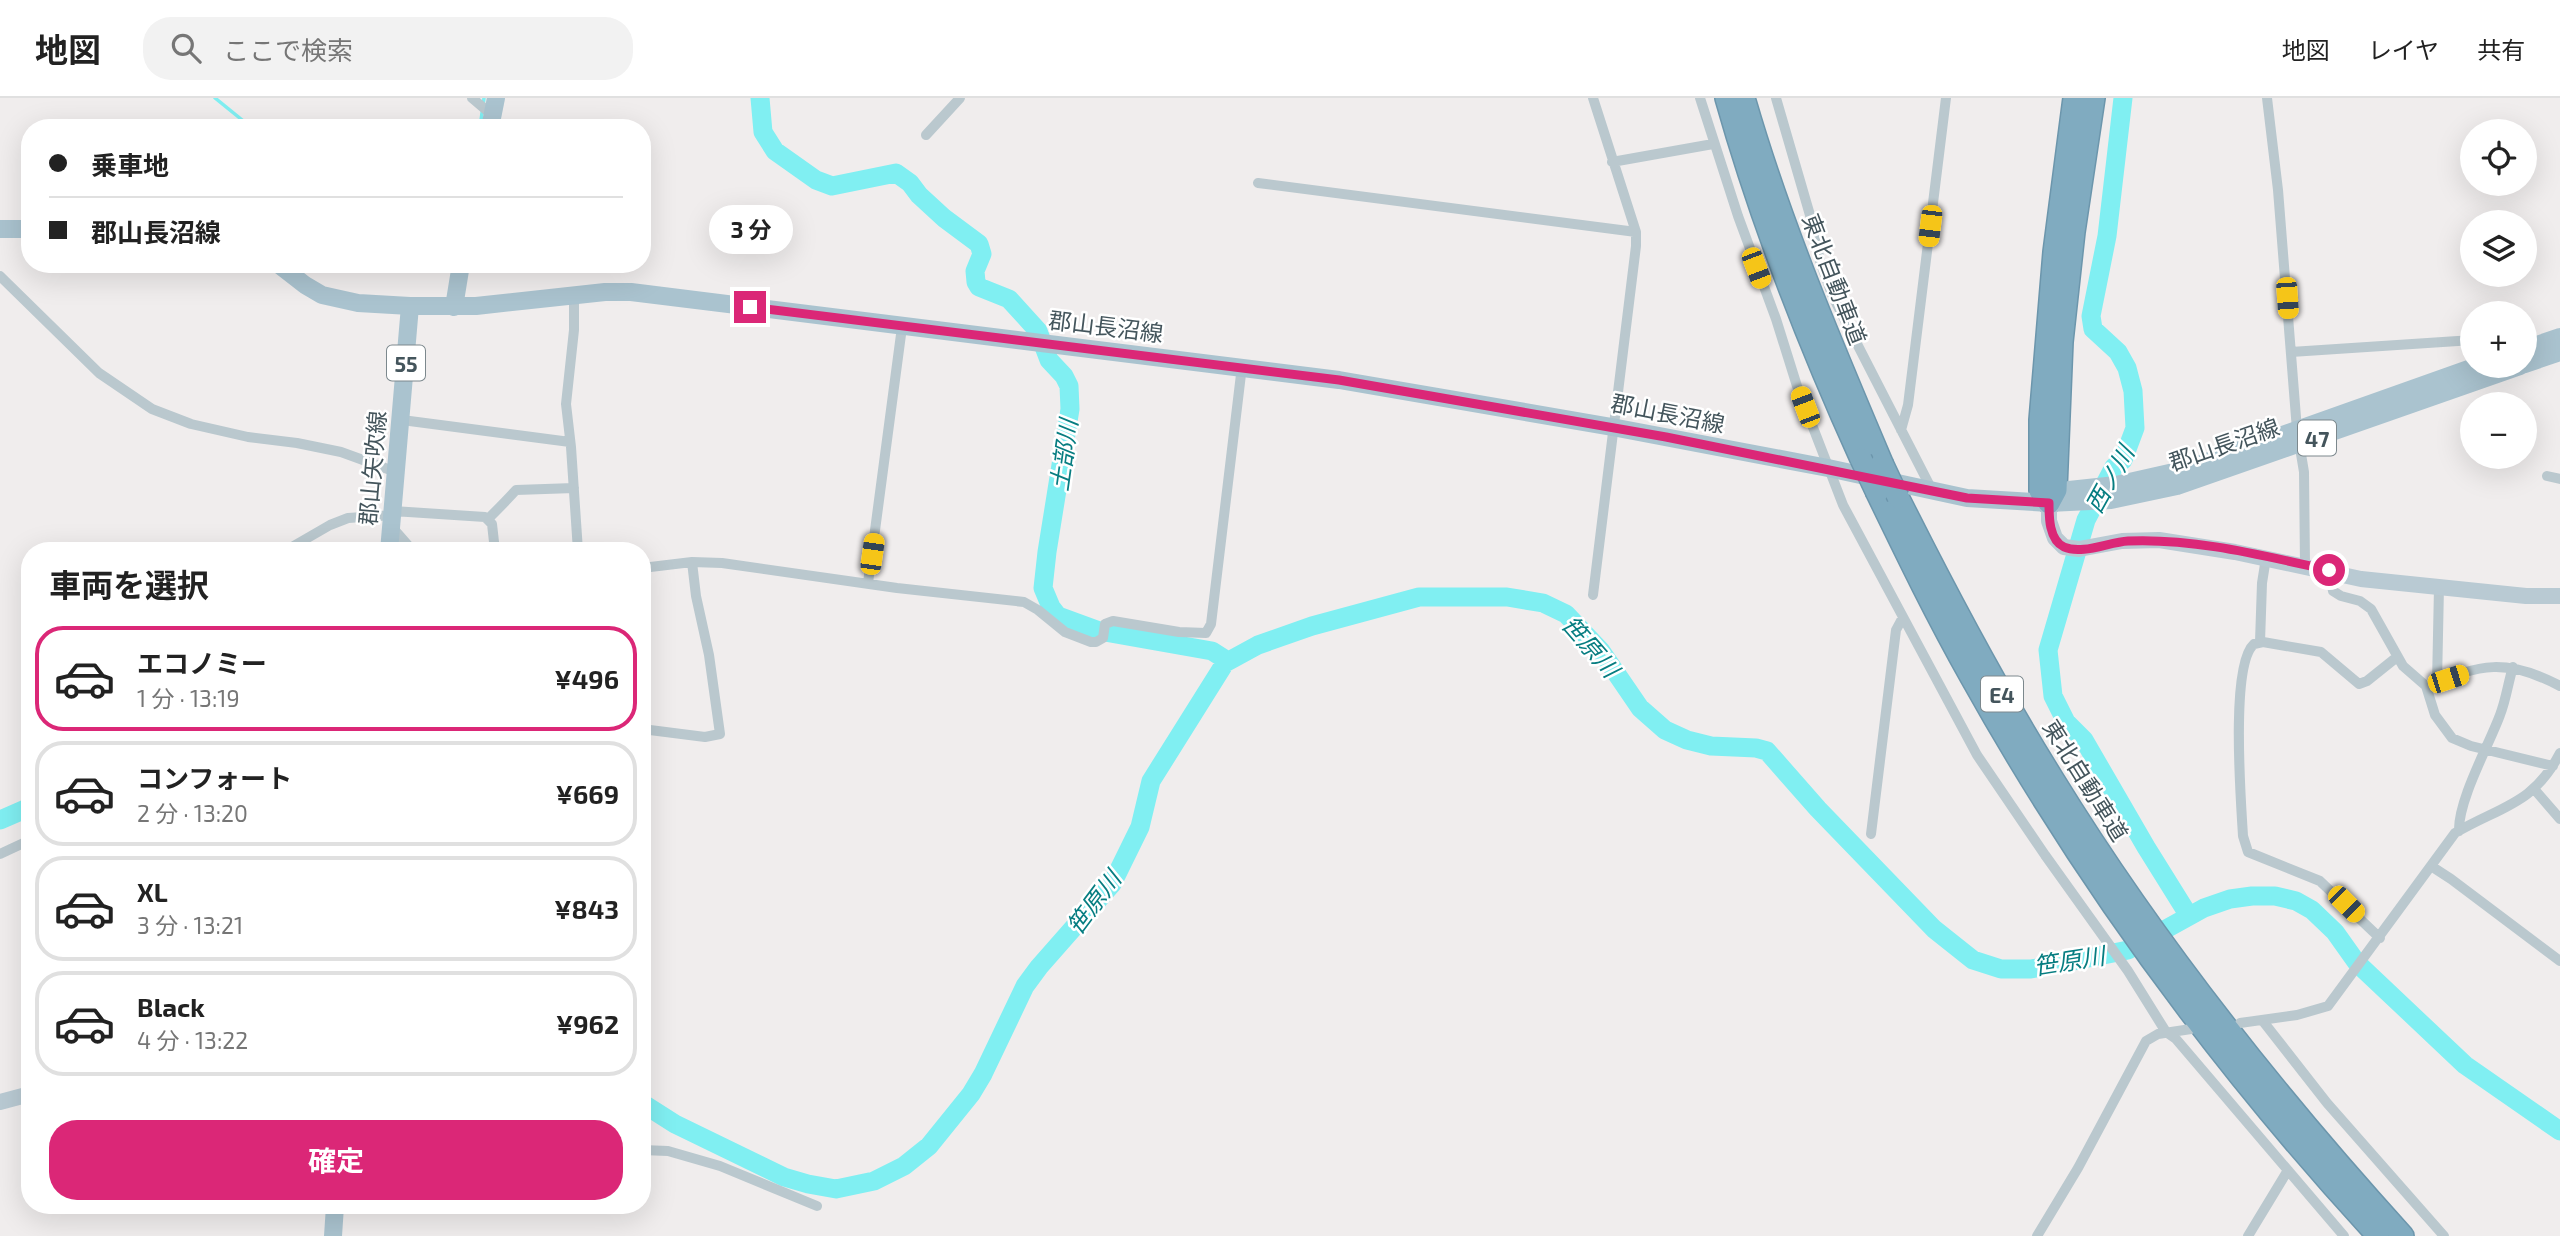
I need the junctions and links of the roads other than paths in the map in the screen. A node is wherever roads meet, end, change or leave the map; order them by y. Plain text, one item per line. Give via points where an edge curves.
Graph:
1 (472, 98) edge
2 (960, 98) edge
3 (1593, 98) edge
4 (1746, 98) edge
5 (1776, 98) edge
6 (1946, 98) edge
7 (2074, 98) edge
8 (2094, 98) edge
9 (2267, 98) edge
10 (1720, 100) edge
11 (1701, 102) edge
12 (493, 114) edge
13 (926, 135) dead end
14 (1713, 144) junction
15 (1612, 162) junction
16 (1258, 183) dead end
17 (0, 229) edge
18 (21, 229) edge
19 (1636, 232) junction
20 (290, 273) edge
21 (460, 273) edge
22 (0, 276) edge
23 (574, 296) junction
24 (410, 306) junction
25 (454, 307) junction
26 (902, 327) junction
27 (2560, 337) edge
28 (2460, 341) edge
29 (2537, 345) edge
30 (2291, 352) junction
31 (2560, 352) edge
32 (2537, 360) edge
33 (1242, 366) junction
34 (2460, 373) edge
35 (2483, 378) edge
36 (402, 420) junction
37 (1612, 427) junction
38 (1901, 430) junction
39 (2299, 437) junction
40 (570, 442) junction
41 (1871, 461) junction
42 (1828, 468) junction
43 (396, 472) junction
44 (2547, 476) dead end
45 (2560, 479) edge
46 (574, 488) junction
47 (1932, 490) junction
48 (2048, 495) junction
49 (393, 518) junction
50 (488, 519) junction
51 (301, 542) edge
52 (390, 542) edge
53 (408, 542) edge
54 (494, 542) edge
55 (577, 542) edge
56 (2266, 558) junction
57 (692, 562) junction
58 (2305, 565) junction
59 (651, 567) edge
60 (2329, 570) junction
61 (868, 583) junction
62 (2438, 587) junction
63 (1593, 594) dead end
64 (2560, 596) edge
65 (1903, 617) junction
66 (2260, 642) junction
67 (2397, 657) junction
68 (2512, 667) junction
69 (2432, 685) junction
70 (2560, 686) edge
71 (651, 730) edge
72 (2484, 749) junction
73 (2560, 753) edge
74 (2553, 766) junction
75 (2535, 790) junction
76 (2560, 819) edge
77 (2459, 831) junction
78 (1871, 834) dead end
79 (21, 844) edge
80 (0, 854) edge
81 (2431, 866) junction
82 (2378, 940) junction
83 (2560, 961) edge
84 (2262, 1020) junction
85 (2240, 1023) dead end
86 (2190, 1029) dead end
87 (2166, 1032) junction
88 (21, 1096) edge
89 (0, 1102) edge
90 (651, 1150) edge
91 (2288, 1170) junction
92 (817, 1206) dead end
93 (334, 1214) edge
94 (333, 1236) edge
95 (2037, 1236) edge
96 (2248, 1236) edge
97 (2344, 1236) edge
98 (2378, 1236) edge
99 (2403, 1236) edge
100 (2444, 1236) edge

1 - 12 street
2 - 13 street
3 - 15 street
4 - 41 highway, 東北自動車道 / E4 via 1755,137
5 - 38 street via 1833,297
6 - 38 street via 1908,405
7 - 48 highway via 2040,420
8 - 48 highway via 2074,232
9 - 30 street
10 - 11 street
10 - 41 highway, 東北自動車道 / E4 via 1815,352
11 - 14 street
14 - 15 street
14 - 42 street
15 - 19 street
16 - 19 street
17 - 18 main road
19 - 37 street
20 - 24 main road, 郡山長沼線 / 47 via 322,295
21 - 25 main road
22 - 43 street via 99,373 152,409 248,437 325,448
23 - 25 main road, 郡山長沼線 / 47
23 - 26 main road, 郡山長沼線 / 47 via 631,292
23 - 40 street via 566,404
24 - 25 main road, 郡山長沼線 / 47
24 - 36 main road, 郡山矢吹線 / 55
26 - 33 main road, 郡山長沼線 / 47
26 - 61 street
27 - 29 main road
28 - 30 street
30 - 39 street
31 - 32 main road
33 - 37 main road, 郡山長沼線 / 47
33 - 61 street via 1209,630 1203,634 1113,621 1091,642 1065,632 1024,603
34 - 39 main road, 郡山長沼線 / 47
35 - 39 main road, 郡山長沼線 / 47
36 - 40 street
36 - 43 main road, 郡山矢吹線 / 55
37 - 42 main road, 郡山長沼線 / 47
37 - 63 street
38 - 47 street
39 - 48 main road, 郡山長沼線 / 47 via 2114,493
39 - 58 street
40 - 46 street
41 - 98 highway, 東北自動車道 / E4, bridge via 1877,493 1971,678 2095,879 2161,973 2287,1132
41 - 99 highway, 東北自動車道 / E4, bridge via 1898,497 1956,611 2053,780 2121,883 2275,1089
42 - 47 main road, 郡山長沼線 / 47
42 - 65 street
43 - 49 main road, 郡山矢吹線 / 55
44 - 45 street
46 - 50 street via 516,490
46 - 55 street
47 - 48 main road, 郡山長沼線 / 47 via 1967,498
48 - 56 street via 2049,521 2064,547 2160,540
49 - 50 street
49 - 51 street via 348,517
49 - 52 main road, 郡山矢吹線 / 55
49 - 53 street
50 - 54 street
56 - 58 street
56 - 66 street
57 - 59 street
57 - 61 street
57 - 71 street via 720,734 705,737
58 - 60 street
60 - 62 street via 2361,579
60 - 67 street via 2333,591 2371,609
62 - 64 street
62 - 69 street
65 - 78 street via 1896,630
65 - 87 street via 1977,755
66 - 67 street via 2322,652 2359,684
66 - 82 street via 2252,645 2246,656 2238,732 2244,847 2253,856 2320,881
67 - 69 street via 2406,670
68 - 69 street via 2485,667
68 - 70 street
68 - 72 street via 2501,713
69 - 72 street via 2435,715 2447,734
72 - 74 street
72 - 77 street
73 - 74 street
74 - 75 street
75 - 76 street
75 - 77 street
77 - 81 street
79 - 80 street
81 - 82 street
81 - 83 street
82 - 84 street via 2328,1006
84 - 85 street
84 - 100 street via 2327,1103
86 - 87 street
87 - 91 street
87 - 95 street via 2153,1036 2141,1049
88 - 89 street
90 - 92 street via 720,1166
91 - 96 street
91 - 97 street
93 - 94 main road

